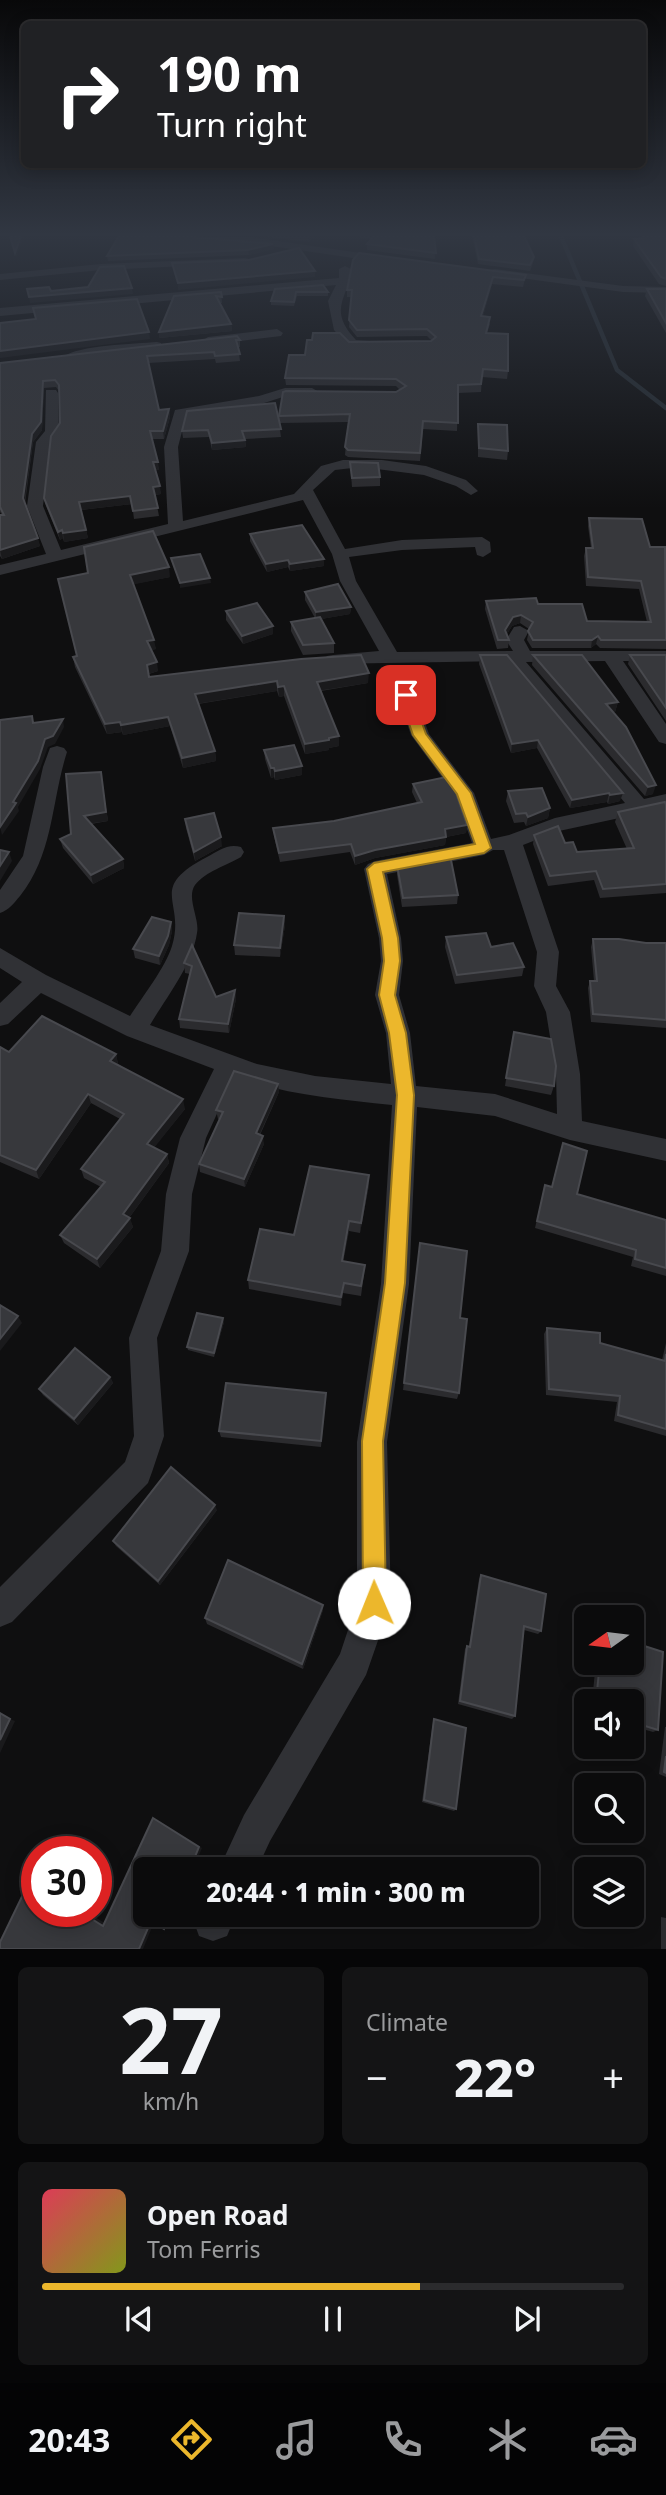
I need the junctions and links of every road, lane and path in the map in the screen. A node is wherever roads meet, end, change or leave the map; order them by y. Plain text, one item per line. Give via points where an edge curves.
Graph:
1 (339, 327) edge
2 (277, 333) dead end
3 (201, 342) edge
4 (174, 345) edge
5 (390, 345) edge
6 (51, 359) edge
7 (321, 392) edge
8 (51, 393) edge
9 (305, 490) junction
10 (471, 491) dead end
11 (176, 525) junction
12 (484, 552) dead end
13 (340, 554) junction
14 (55, 556) junction
15 (0, 570) edge
16 (520, 631) dead end
17 (609, 654) junction
18 (518, 656) junction
19 (666, 656) edge
20 (388, 657) junction
21 (311, 661) edge
22 (406, 695) dead end
23 (666, 738) edge
24 (57, 752) dead end
25 (638, 805) junction
26 (664, 805) edge
27 (512, 842) junction
28 (484, 848) junction
29 (234, 852) dead end
30 (0, 905) edge
31 (0, 957) edge
32 (38, 981) junction
33 (0, 1017) edge
34 (135, 1029) junction
35 (228, 1064) junction
36 (405, 1095) junction
37 (570, 1129) junction
38 (666, 1150) edge
39 (0, 1610) edge
40 (244, 1857) edge

1 - 5 street via 353,344
2 - 3 street
4 - 6 street
7 - 11 street via 285,392 180,413 171,447
8 - 14 street via 52,431 43,442 35,506
9 - 10 street via 328,467 360,463 413,468 465,483
9 - 11 street via 299,497
9 - 13 street
11 - 14 street
12 - 13 street via 482,542 402,545
13 - 20 street via 348,581
14 - 15 street
16 - 18 street via 515,640
17 - 18 street
17 - 19 street
17 - 23 street
18 - 20 street
18 - 25 street
20 - 21 street
22 - 28 street via 420,735 464,793
24 - 30 street via 35,850 27,870
25 - 26 street
25 - 27 street via 555,825
27 - 28 street
27 - 37 street via 548,952 545,986 558,1012 568,1074
28 - 36 street via 374,869 390,938 387,995 398,1033
29 - 34 street via 183,884 187,929 182,951
31 - 32 street
32 - 33 street
32 - 34 street
34 - 35 street
35 - 36 street via 315,1086
35 - 39 street via 193,1138 179,1194 175,1251 143,1338 149,1436 137,1472
36 - 37 street via 495,1105
36 - 40 street via 395,1283 372,1441 374,1603 354,1663
37 - 38 street

